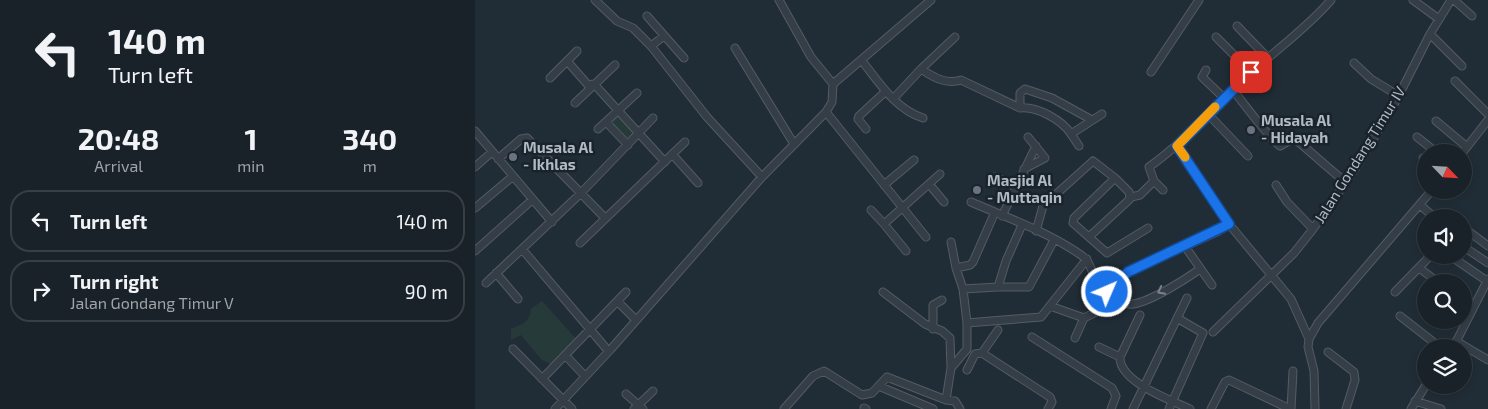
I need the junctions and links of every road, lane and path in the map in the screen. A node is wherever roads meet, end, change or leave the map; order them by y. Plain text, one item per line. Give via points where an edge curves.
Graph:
1 (595, 0) edge
2 (779, 0) edge
3 (931, 0) edge
4 (1199, 0) edge
5 (1331, 0) edge
6 (1413, 0) edge
7 (1452, 0) edge
8 (647, 16) dead end
9 (1472, 16) dead end
10 (1439, 19) junction
11 (1237, 26) dead end
12 (1430, 34) junction
13 (664, 36) junction
14 (955, 37) dead end
15 (1217, 37) dead end
16 (651, 46) junction
17 (735, 48) dead end
18 (577, 51) dead end
19 (684, 58) dead end
20 (1268, 58) junction
21 (861, 60) junction
22 (567, 61) junction
23 (1354, 63) dead end
24 (615, 65) dead end
25 (1462, 66) dead end
26 (921, 69) junction
27 (1206, 70) dead end
28 (1151, 72) dead end
29 (1251, 72) junction
30 (550, 78) dead end
31 (1455, 81) dead end
32 (594, 84) junction
33 (833, 84) junction
34 (1233, 90) junction
35 (886, 91) junction
36 (637, 93) dead end
37 (1399, 96) junction
38 (1224, 98) junction
39 (893, 99) junction
40 (575, 103) dead end
41 (1020, 108) junction
42 (618, 110) junction
43 (826, 112) junction
44 (1102, 114) dead end
45 (1208, 114) junction
46 (1488, 114) edge
47 (653, 118) dead end
48 (923, 118) dead end
49 (1092, 120) junction
50 (1488, 120) edge
51 (1436, 121) dead end
52 (606, 122) junction
53 (598, 129) dead end
54 (866, 129) dead end
55 (475, 131) edge
56 (639, 133) junction
57 (1071, 134) junction
58 (1028, 137) dead end
59 (1417, 137) dead end
60 (685, 142) dead end
61 (794, 144) junction
62 (1426, 144) edge
63 (1459, 144) edge
64 (1470, 144) edge
65 (628, 145) junction
66 (1036, 146) junction
67 (1079, 146) dead end
68 (1177, 146) junction
69 (492, 152) junction
70 (673, 154) junction
71 (1248, 156) dead end
72 (498, 159) junction
73 (914, 160) dead end
74 (665, 162) junction
75 (475, 167) edge
76 (1024, 168) junction
77 (940, 174) dead end
78 (512, 177) junction
79 (762, 177) junction
80 (995, 177) dead end
81 (1115, 178) junction
82 (1154, 181) junction
83 (1345, 182) junction
84 (698, 183) dead end
85 (884, 184) junction
86 (929, 184) junction
87 (1276, 185) dead end
88 (1016, 186) junction
89 (1163, 190) dead end
90 (580, 194) junction
91 (1131, 197) junction
92 (1425, 199) edge
93 (532, 200) junction
94 (945, 202) dead end
95 (971, 202) dead end
96 (1420, 205) junction
97 (475, 208) edge
98 (903, 208) junction
99 (1425, 209) edge
100 (871, 210) dead end
101 (995, 212) junction
102 (1003, 216) junction
103 (605, 218) junction
104 (552, 222) junction
105 (884, 224) junction
106 (1022, 224) junction
107 (1229, 224) junction
108 (1148, 228) dead end
109 (1313, 229) junction
110 (1037, 232) junction
111 (1472, 234) edge
112 (1090, 236) junction
113 (926, 237) dead end
114 (1054, 240) junction
115 (951, 242) dead end
116 (580, 243) dead end
117 (1183, 245) junction
118 (1488, 246) edge
119 (522, 249) junction
120 (475, 251) edge
121 (906, 251) dead end
122 (1472, 252) edge
123 (1087, 259) junction
124 (1488, 262) edge
125 (1423, 264) edge
126 (1463, 264) edge
127 (956, 268) junction
128 (1419, 268) junction
129 (1200, 269) junction
130 (496, 273) junction
131 (1427, 274) edge
132 (1272, 275) junction
133 (1487, 280) edge
134 (486, 283) dead end
135 (999, 286) junction
136 (1213, 286) dead end
137 (963, 289) junction
138 (626, 292) dead end
139 (883, 292) dead end
140 (1107, 292) junction
141 (1395, 292) dead end
142 (1187, 298) dead end
143 (518, 300) dead end
144 (942, 300) dead end
145 (1120, 300) junction
146 (618, 302) junction
147 (1050, 306) junction
148 (1474, 307) joint
149 (1140, 315) dead end
150 (633, 316) dead end
151 (1400, 316) dead end
152 (1084, 318) junction
153 (1177, 318) junction
154 (967, 324) junction
155 (933, 329) junction
156 (998, 330) dead end
157 (590, 331) junction
158 (1213, 332) dead end
159 (1032, 337) dead end
160 (1075, 338) dead end
161 (1309, 339) junction
162 (1429, 339) edge
163 (1458, 339) edge
164 (605, 347) dead end
165 (1099, 347) dead end
166 (513, 349) dead end
167 (1327, 352) dead end
168 (1472, 352) edge
169 (982, 353) junction
170 (566, 356) junction
171 (1120, 357) junction
172 (1488, 360) edge
173 (951, 368) junction
174 (967, 370) dead end
175 (1293, 371) dead end
176 (582, 373) dead end
177 (542, 379) junction
178 (881, 386) dead end
179 (1144, 387) junction
180 (653, 390) dead end
181 (627, 394) dead end
182 (1420, 394) edge
183 (946, 400) junction
184 (564, 401) junction
185 (1172, 401) junction
186 (1415, 401) junction
187 (638, 408) edge
188 (555, 409) edge
189 (572, 409) edge
190 (784, 409) edge
191 (933, 409) edge
192 (959, 409) edge
193 (1048, 409) edge
194 (1111, 409) edge
195 (1133, 409) edge
196 (1169, 409) edge
197 (1190, 409) edge
198 (1211, 409) edge
199 (1291, 409) edge
200 (1315, 409) edge
201 (1345, 409) edge
202 (1411, 409) edge
203 (1441, 409) edge

1 - 16 street
2 - 33 street via 811,57
3 - 21 street
4 - 28 street
5 - 20 street
6 - 10 street
7 - 9 street
7 - 10 street, Jalan Gondang Timur IV
8 - 13 street
10 - 12 street, Jalan Gondang Timur IV
11 - 20 street
12 - 25 street
12 - 37 street, Jalan Gondang Timur IV
13 - 16 street
13 - 19 street
14 - 26 street
15 - 29 street
16 - 79 street via 707,117
17 - 61 street
18 - 22 street
20 - 29 street
21 - 33 street
21 - 35 street
22 - 30 street
22 - 32 street via 588,85
23 - 37 street via 1371,80
24 - 32 street
26 - 39 street
26 - 41 street via 943,81 961,80
27 - 38 street via 1202,77
29 - 34 street
31 - 46 street
32 - 40 street
32 - 42 street
33 - 43 street via 832,102
34 - 38 street
34 - 83 street via 1274,142 1279,146 1294,138
35 - 39 street
35 - 54 street via 859,116
36 - 42 street
37 - 83 street, Jalan Gondang Timur IV
38 - 45 street
39 - 48 street
41 - 49 street via 1020,93 1025,89 1052,98
41 - 57 street via 1026,107 1065,125
42 - 52 street
42 - 56 street
43 - 61 street
43 - 85 street
44 - 49 street
45 - 68 street
45 - 71 street
47 - 56 street
49 - 57 street
50 - 64 street
51 - 63 street
52 - 53 street
52 - 65 street
55 - 69 street
56 - 65 street
56 - 74 street
57 - 67 street
58 - 66 street
59 - 62 street
60 - 70 street
61 - 79 street
65 - 90 street
66 - 76 street
66 - 76 street via 1045,160
68 - 82 street via 1149,167
68 - 107 street
69 - 72 street
69 - 75 street
70 - 74 street
70 - 84 street
72 - 78 street
72 - 90 street via 521,138 527,138
73 - 85 street
74 - 103 street
76 - 88 street
77 - 86 street
78 - 93 street
78 - 97 street
79 - 184 street
80 - 88 street
81 - 91 street
81 - 110 street via 1097,163 1090,163 1043,206
81 - 112 street via 1072,220
82 - 89 street
82 - 91 street via 1140,194
83 - 109 street, Jalan Gondang Timur IV
85 - 98 street
86 - 94 street
86 - 98 street
87 - 109 street via 1287,202
88 - 102 street
90 - 103 street
90 - 104 street
91 - 112 street
92 - 96 street
93 - 104 street
93 - 120 street
95 - 101 street
96 - 99 street
96 - 161 street via 1319,323
98 - 105 street
98 - 113 street
100 - 105 street
101 - 102 street
101 - 127 street via 973,262
102 - 106 street
103 - 116 street
104 - 119 street
105 - 121 street
106 - 110 street
106 - 135 street
107 - 117 street
107 - 132 street
108 - 112 street via 1107,253
109 - 132 street, Jalan Gondang Timur IV
110 - 114 street
111 - 118 street
114 - 123 street
114 - 135 street via 1029,288
115 - 127 street
117 - 129 street
117 - 140 street via 1128,272
119 - 130 street
119 - 157 street
122 - 124 street
123 - 140 street via 1097,283
123 - 147 street
125 - 128 street
126 - 133 street
127 - 137 street
128 - 131 street
128 - 141 street
129 - 136 street
129 -> 145 street via 1136,303
130 - 134 street
130 - 143 street
132 - 158 street, Jalan Gondang Timur IV
132 - 161 street via 1291,299
133 - 148 street
135 - 137 street
137 - 154 street
138 - 146 street
139 - 155 street
140 - 145 street
142 - 153 street
144 - 155 street via 933,305
145 - 152 street
146 - 150 street
146 - 157 street
147 - 152 street
147 - 154 street via 1035,319
148 - 163 street
149 - 171 street
151 - 162 street
152 - 160 street
153 - 179 street
153 - 185 street via 1203,333
154 - 173 street via 967,349
155 - 173 street via 950,338
156 - 169 street
157 - 164 street
157 - 170 street
159 - 194 street via 1111,388 1116,396
161 - 200 street
165 - 171 street
166 - 177 street
167 - 201 street via 1355,372
168 - 172 street
169 - 174 street via 975,354
169 - 193 street via 1050,397 1052,402
170 - 176 street
170 - 177 street
171 - 179 street via 1121,366 1128,376
173 - 183 street
175 - 199 street
177 - 184 street
178 - 191 street
179 - 185 street
179 - 195 street
180 - 187 street
181 - 187 street
182 - 186 street
183 - 190 street via 887,377 872,393 862,395 824,371 813,376
183 - 192 street via 955,401
184 - 188 street
184 - 189 street
185 - 196 street
185 - 197 street
186 - 202 street
186 - 203 street
198 - 199 street via 1229,380

